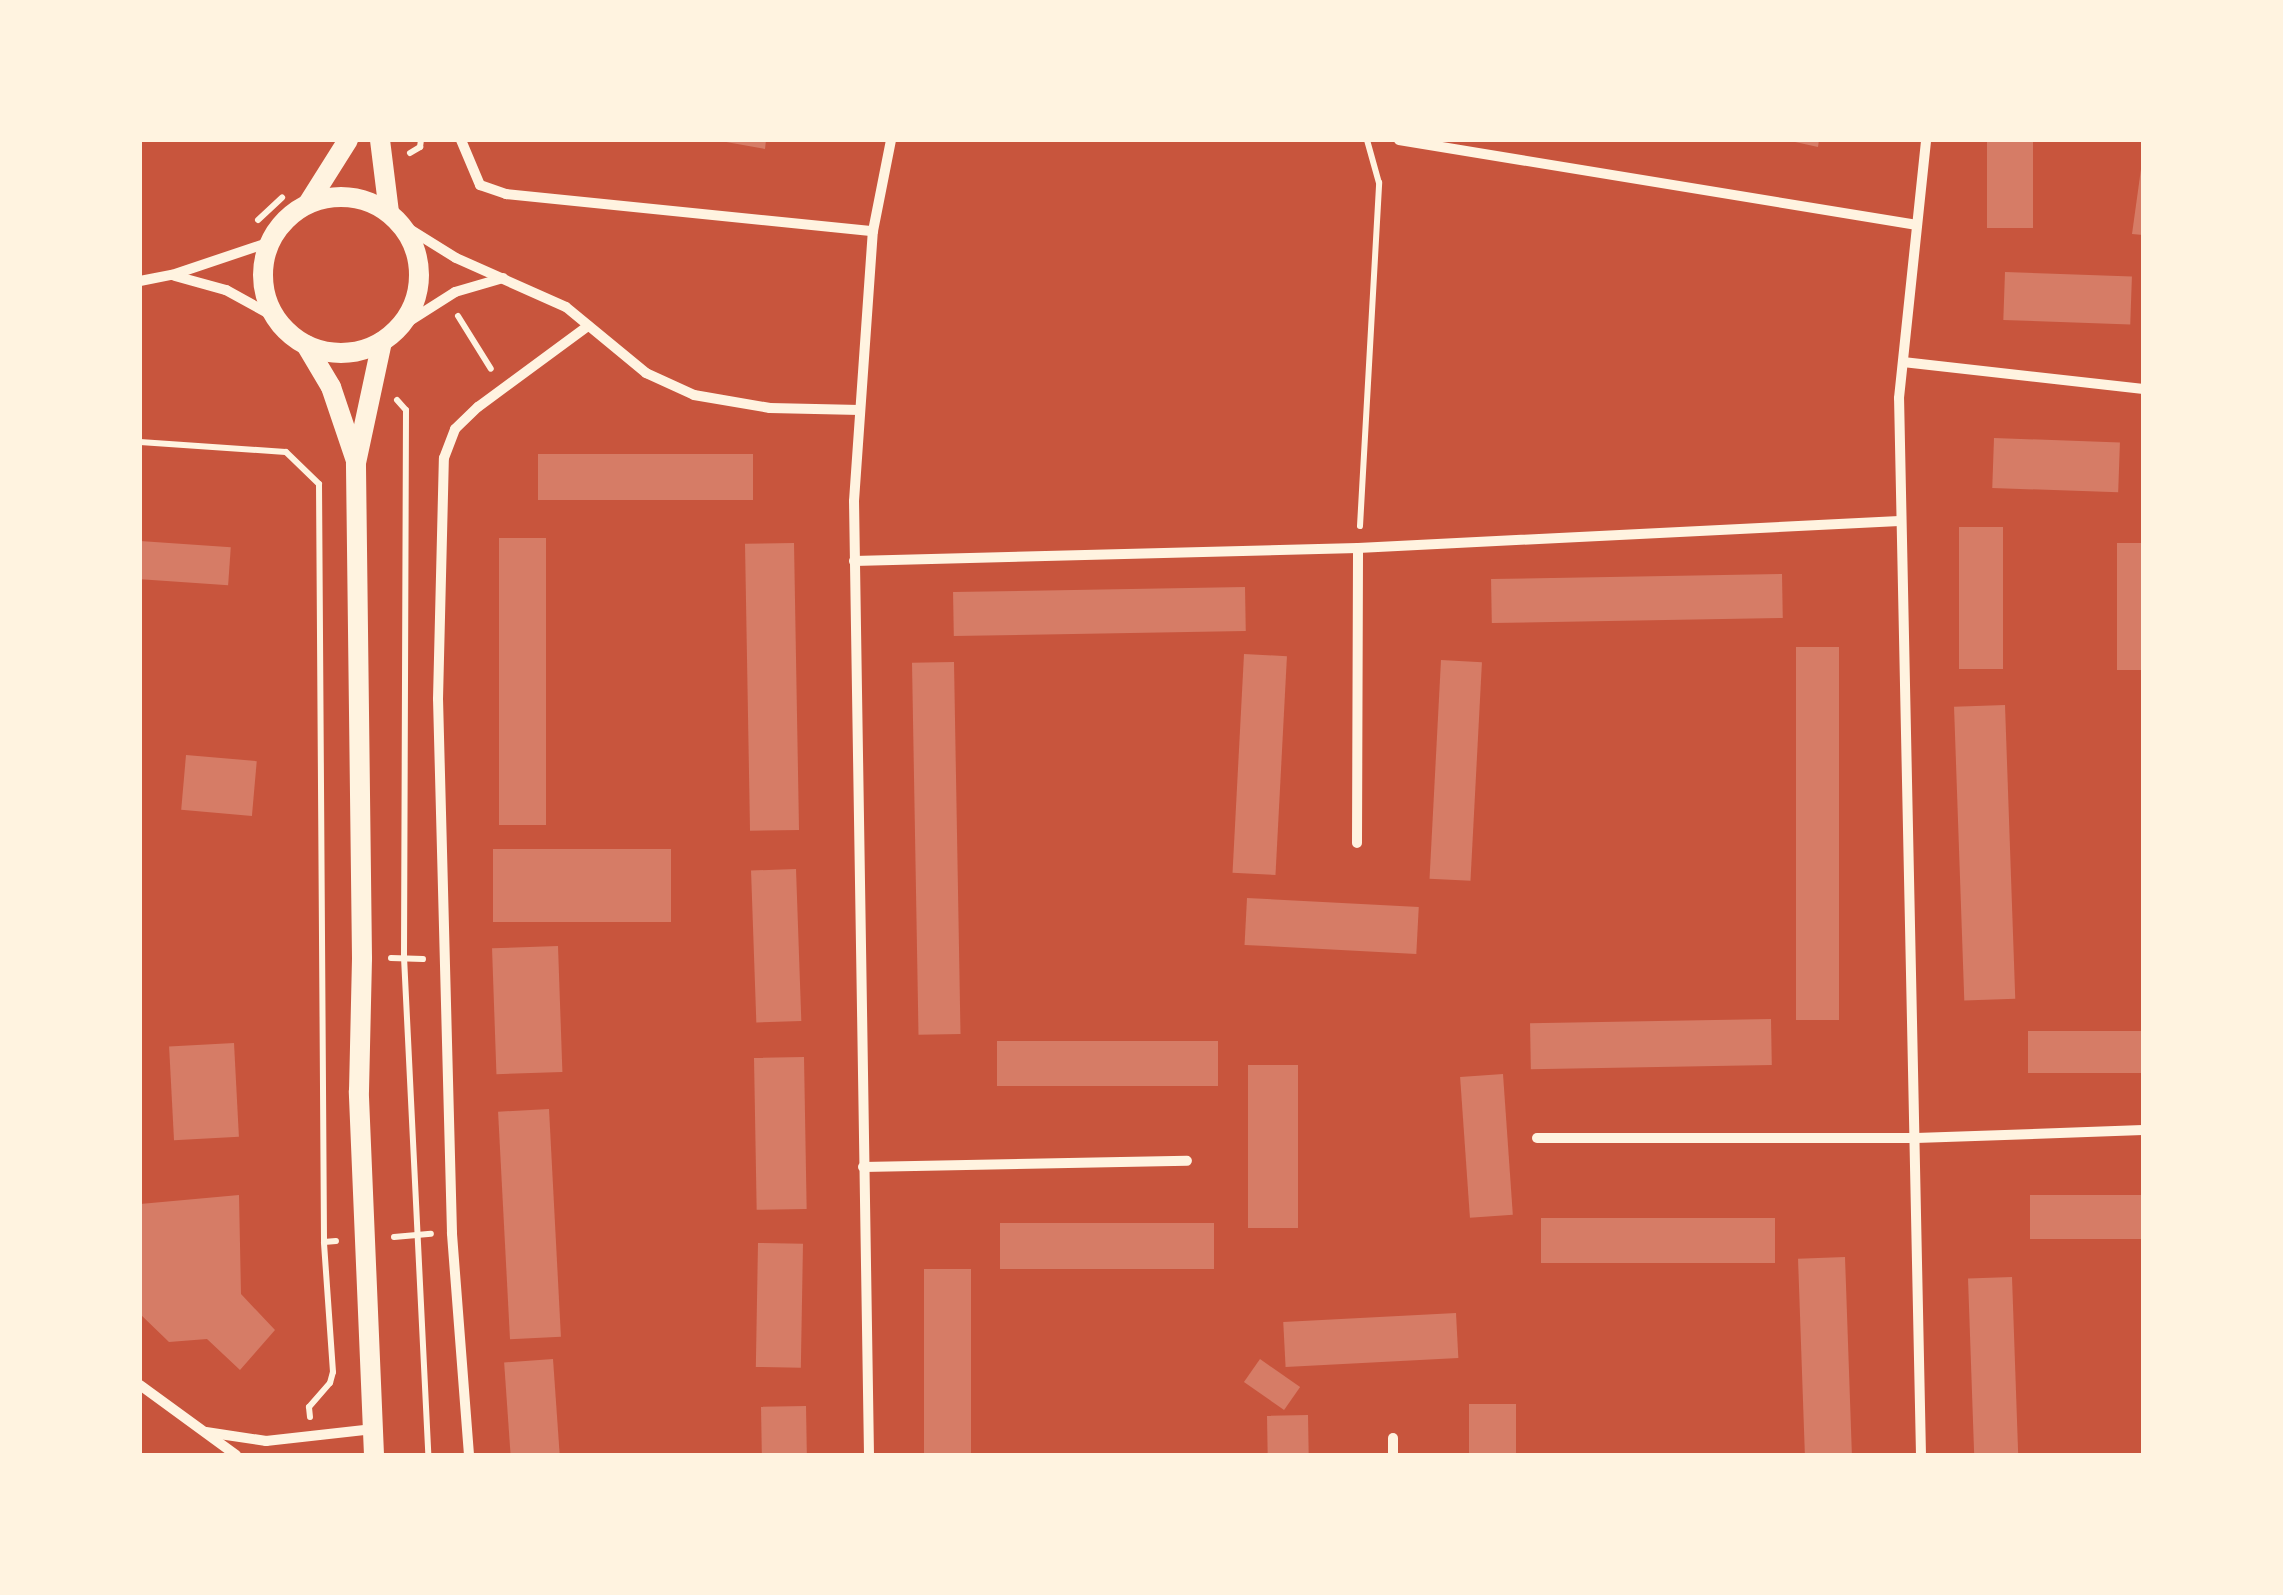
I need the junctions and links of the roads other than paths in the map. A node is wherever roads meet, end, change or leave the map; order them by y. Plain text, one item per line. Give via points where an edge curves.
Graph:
1 (348, 140) edge
2 (380, 140) edge
3 (461, 140) edge
4 (891, 140) edge
5 (1399, 140) edge
6 (1926, 140) edge
7 (309, 202) junction
8 (396, 218) junction
9 (1917, 224) junction
10 (873, 231) junction
11 (270, 242) junction
12 (172, 275) junction
13 (504, 278) junction
14 (140, 281) edge
15 (274, 317) junction
16 (588, 326) junction
17 (390, 336) junction
18 (306, 345) junction
19 (1904, 362) junction
20 (2143, 389) edge
21 (860, 410) junction
22 (356, 463) junction
23 (1899, 521) junction
24 (1358, 548) junction
25 (854, 561) junction
26 (1357, 843) dead end
27 (2143, 1130) edge
28 (1537, 1138) dead end
29 (1916, 1138) junction
30 (1187, 1161) dead end
31 (863, 1168) junction
32 (140, 1385) edge
33 (373, 1429) junction
34 (206, 1432) junction
35 (1393, 1438) dead end
36 (236, 1455) edge
37 (374, 1455) edge
38 (468, 1455) edge
39 (869, 1455) edge
40 (1394, 1455) edge
41 (1921, 1455) edge

1 - 7 main road
2 - 8 main road
3 - 10 street via 480,185 506,194
4 - 10 street
5 - 9 street
6 - 9 street
7 - 8 main road via 362,199
7 - 11 main road via 290,214
8 - 13 street via 456,258
8 - 17 main road via 412,241 420,278 408,314
9 - 19 street
10 - 21 street
11 - 12 street
11 - 15 main road via 262,274
12 - 14 street
12 - 15 street via 226,290
13 - 16 street via 566,307
13 - 17 street via 455,292
15 - 18 main road
16 - 21 street via 646,372 694,395 770,408
16 - 38 street via 455,429 444,458 438,699 452,1234
17 - 18 main road via 365,350 336,353
17 - 22 main road
18 - 22 main road via 331,387
19 - 20 street
19 - 23 street
21 - 25 street
22 - 33 main road via 363,1239
23 - 24 street
23 - 29 street
24 - 25 street
24 - 26 street
25 - 31 street
27 - 29 street
28 - 29 street
29 - 41 street
30 - 31 street
31 - 39 street
32 - 34 street
33 - 34 street via 266,1441
33 - 37 main road
34 - 36 street
35 - 40 street

